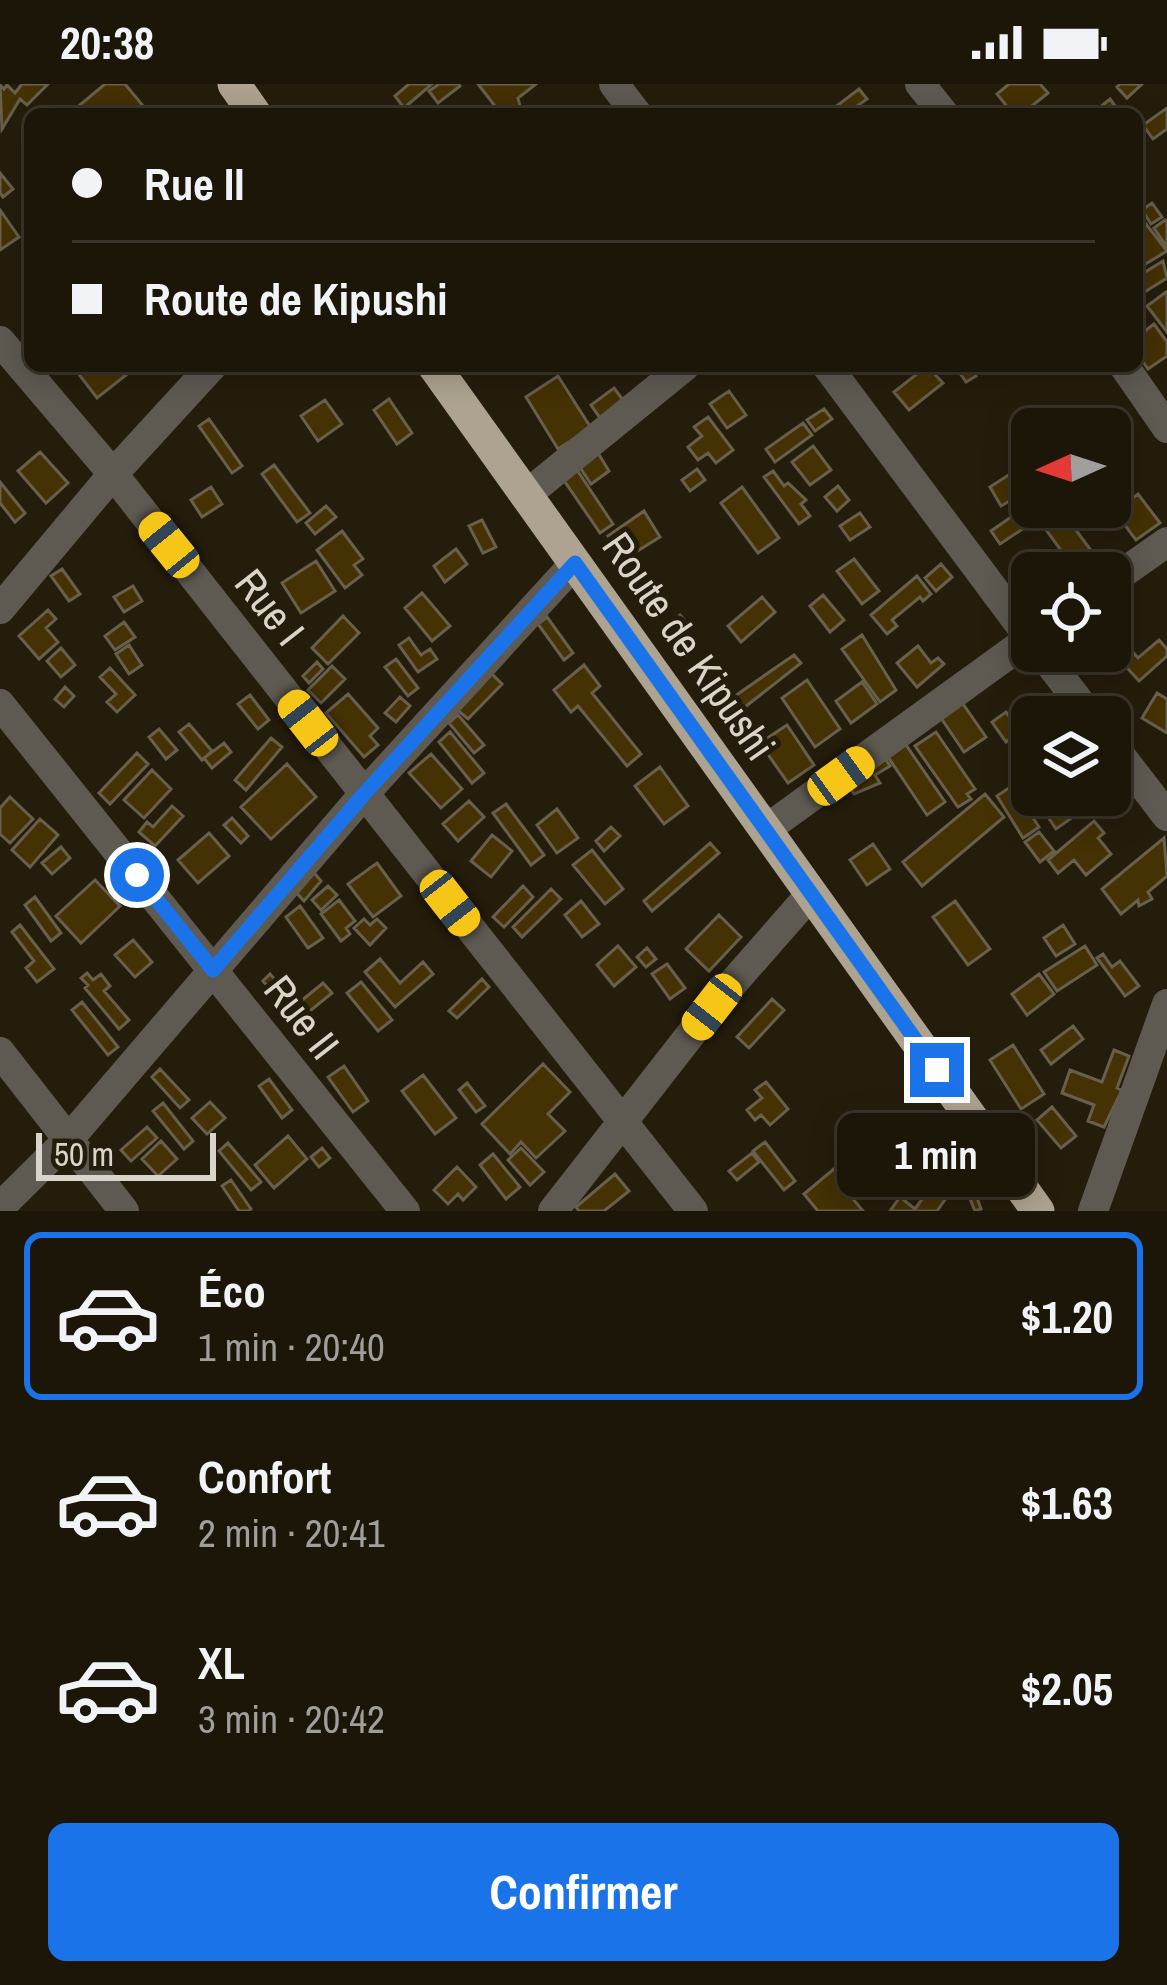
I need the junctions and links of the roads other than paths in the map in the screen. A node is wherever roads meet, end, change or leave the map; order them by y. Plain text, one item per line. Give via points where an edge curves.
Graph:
1 (614, 84) edge
2 (920, 84) edge
3 (632, 108) edge
4 (939, 108) edge
5 (0, 341) edge
6 (24, 370) edge
7 (26, 372) edge
8 (206, 372) edge
9 (438, 372) edge
10 (678, 372) edge
11 (831, 372) edge
12 (1128, 372) edge
13 (1167, 428) edge
14 (112, 474) junction
15 (526, 495) junction
16 (1167, 542) edge
17 (575, 563) junction
18 (1131, 567) edge
19 (0, 609) edge
20 (1011, 611) edge
21 (1011, 658) edge
22 (1057, 672) edge
23 (1075, 696) edge
24 (0, 704) edge
25 (1131, 769) edge
26 (364, 794) junction
27 (1167, 816) edge
28 (765, 830) junction
29 (810, 895) junction
30 (213, 970) junction
31 (1167, 1004) edge
32 (0, 1052) edge
33 (1156, 1077) edge
34 (622, 1120) junction
35 (68, 1141) junction
36 (0, 1207) edge
37 (124, 1211) edge
38 (405, 1211) edge
39 (553, 1211) edge
40 (693, 1211) edge
41 (1038, 1211) edge
42 (1093, 1211) edge

1 - 3 street
2 - 4 street
5 - 6 street, Rue I
7 - 14 street, Rue I
8 - 14 street
9 - 15 highway, Route de Kipushi
10 - 15 street
11 - 20 street
12 - 13 street
14 - 19 street
14 - 26 street, Rue I
15 - 17 highway, Route de Kipushi
16 - 18 street
17 - 26 street
17 - 28 highway, Route de Kipushi
21 - 28 street
22 - 23 street
24 - 30 street, Rue II
25 - 27 street
26 - 30 street
26 - 34 street, Rue I
28 - 29 highway, Route de Kipushi
29 - 34 street
29 - 41 highway, Route de Kipushi
30 - 35 street
30 - 38 street, Rue II
31 - 33 street
32 - 35 street
33 - 42 street
34 - 39 street
34 - 40 street, Rue I
35 - 36 street
35 - 37 street

